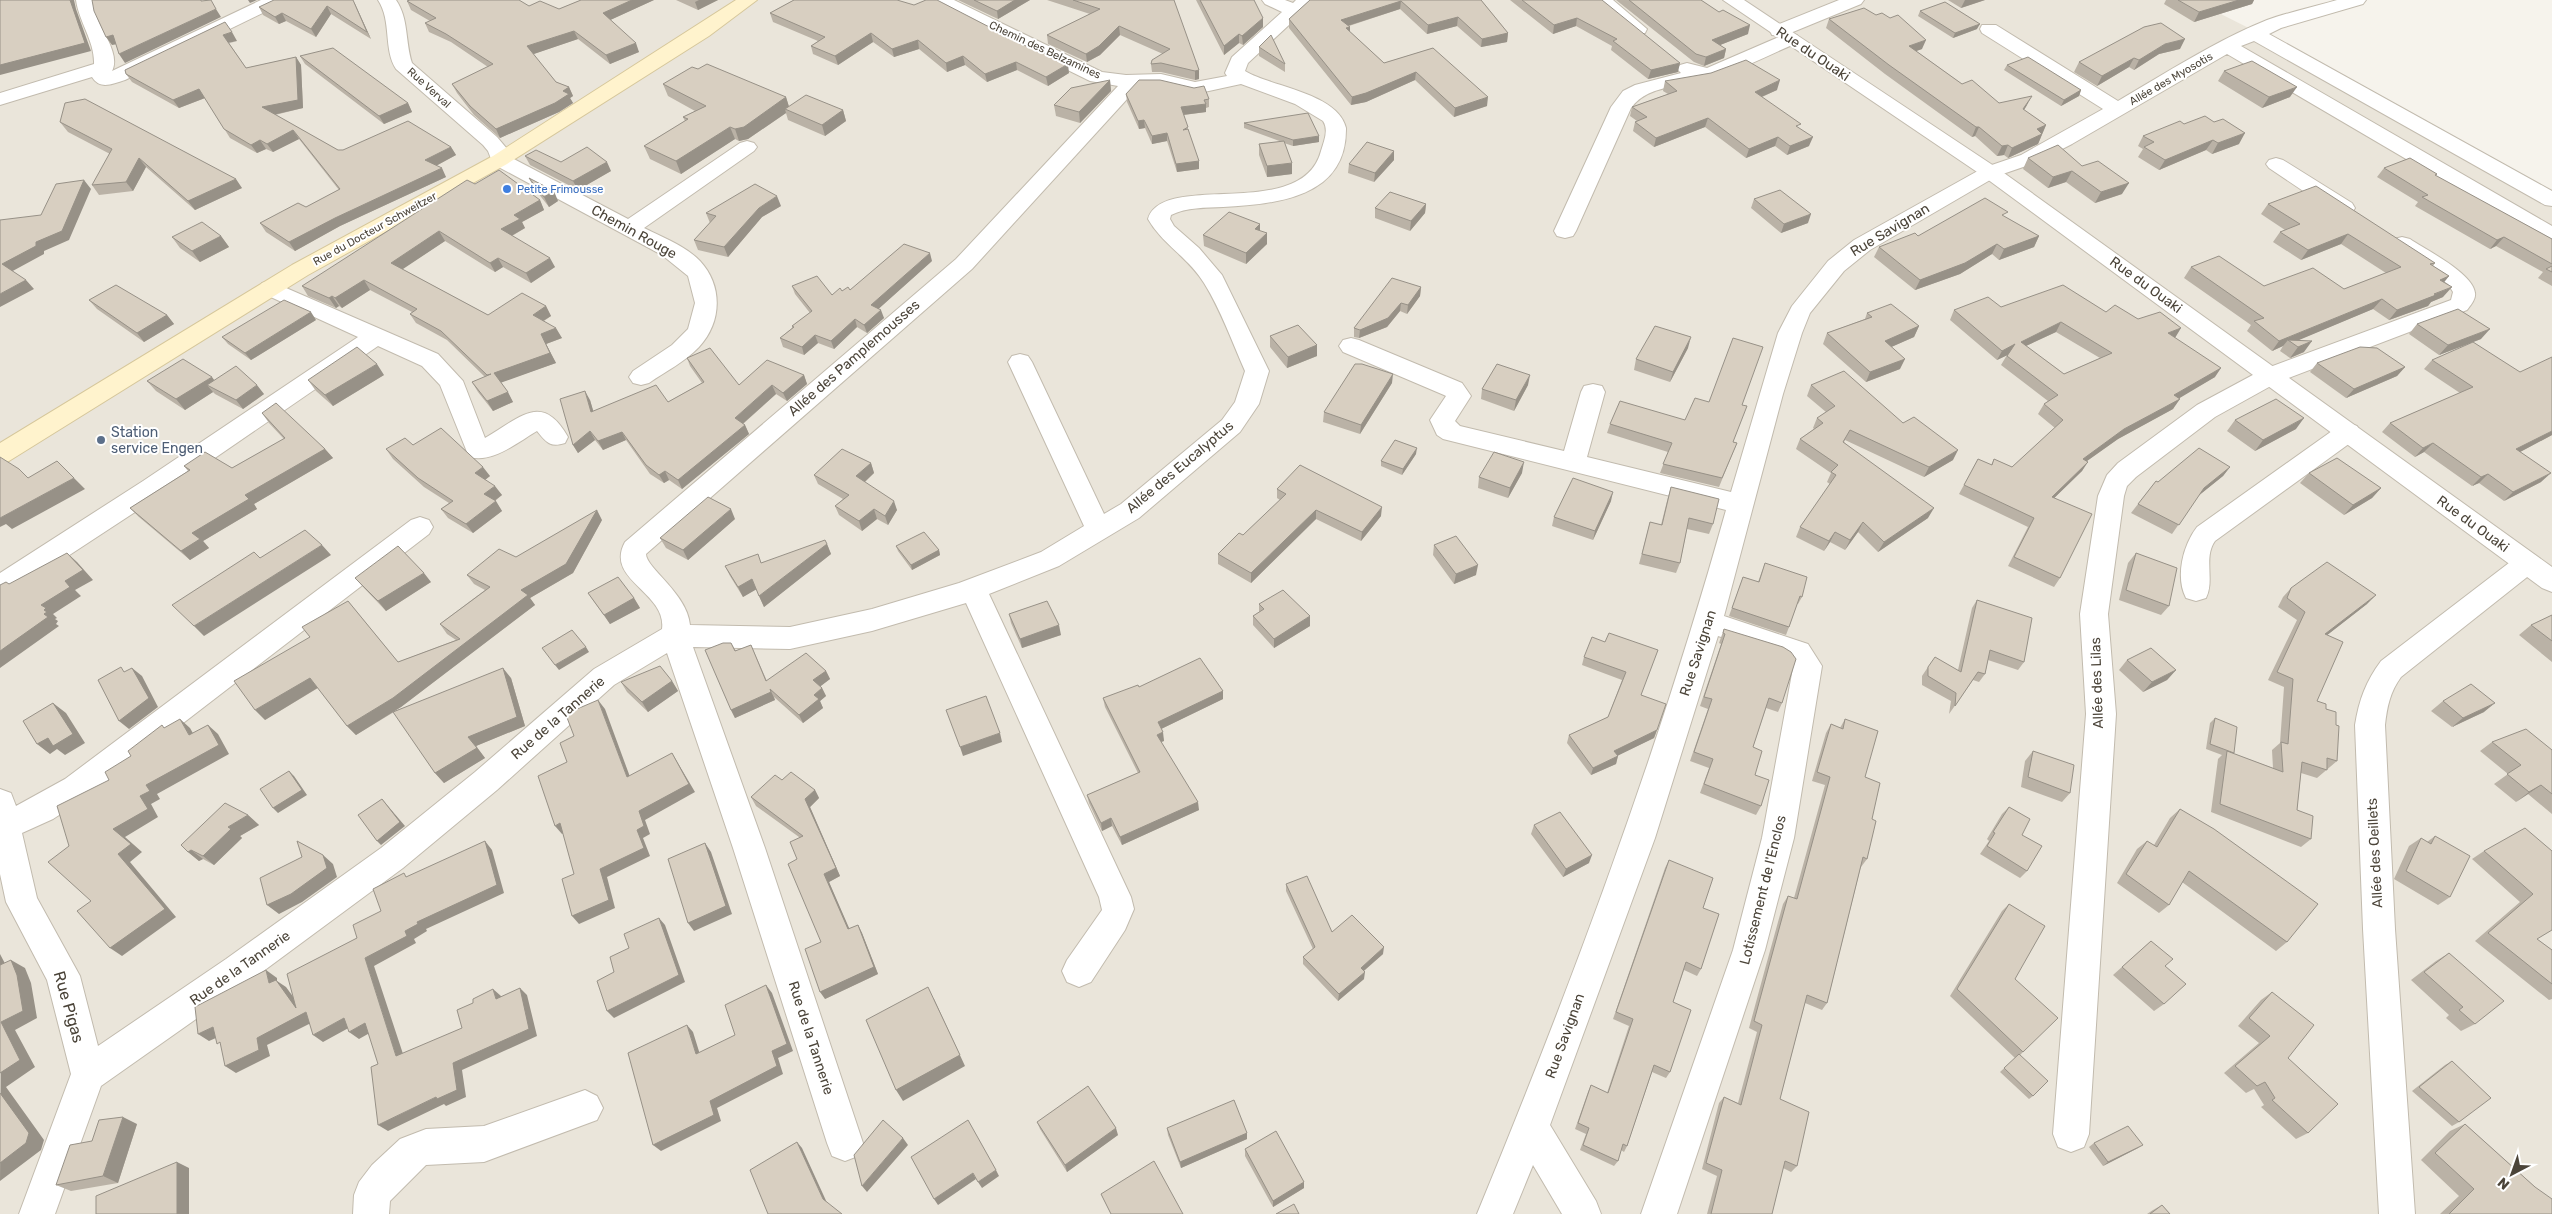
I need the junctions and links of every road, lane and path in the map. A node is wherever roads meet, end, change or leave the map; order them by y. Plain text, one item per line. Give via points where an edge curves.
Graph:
1 (85, 0) edge
2 (274, 0) edge
3 (387, 0) edge
4 (748, 0) edge
5 (1271, 0) edge
6 (1602, 0) edge
7 (1732, 0) edge
8 (1855, 0) edge
9 (2357, 0) edge
10 (930, 1) edge
11 (1300, 5) edge
12 (236, 9) edge
13 (1989, 29) dead end
14 (2254, 33) junction
15 (1784, 35) junction
16 (1655, 44) edge
17 (2227, 46) junction
18 (1670, 56) edge
19 (105, 67) junction
20 (1702, 74) junction
21 (1243, 78) junction
22 (1133, 81) junction
23 (0, 99) edge
24 (2118, 110) junction
25 (2435, 134) junction
26 (747, 147) dead end
27 (2402, 148) junction
28 (500, 160) junction
29 (2276, 164) dead end
30 (1990, 172) junction
31 (2552, 200) edge
32 (2358, 216) edge
33 (629, 228) junction
34 (1565, 231) dead end
35 (2382, 232) edge
36 (2552, 235) edge
37 (270, 288) junction
38 (377, 336) junction
39 (1351, 346) dead end
40 (1020, 362) dead end
41 (641, 376) dead end
42 (2270, 376) junction
43 (1592, 392) dead end
44 (2348, 432) junction
45 (556, 437) dead end
46 (0, 455) edge
47 (1573, 463) junction
48 (1741, 504) junction
49 (420, 527) dead end
50 (1099, 530) junction
51 (2528, 563) junction
52 (2552, 581) edge
53 (0, 587) edge
54 (973, 589) junction
55 (2196, 590) dead end
56 (1709, 622) junction
57 (675, 635) junction
58 (3, 814) edge
59 (1079, 971) dead end
60 (88, 1074) junction
61 (585, 1108) dead end
62 (1531, 1126) junction
63 (2072, 1134) dead end
64 (845, 1143) dead end
65 (37, 1214) edge
66 (371, 1214) edge
67 (1495, 1214) edge
68 (1582, 1214) edge
69 (1659, 1214) edge
70 (2397, 1214) edge

1 - 19 street via 89,19 102,43
2 - 12 street
3 - 28 street, Rue Verval via 396,18 398,52 403,65 490,142 498,150
4 - 28 main road, Rue du Docteur Schweitzer
5 - 11 street
6 - 16 street
7 - 15 street, Rue du Ouaki
8 - 15 street
9 - 14 street, Allée des Myosotis
10 - 22 street, Chemin des Belzamines via 1097,77
11 - 21 street via 1239,61 1235,73
12 - 19 street via 118,76 102,78
13 - 24 street
14 - 17 street, Allée des Myosotis
14 - 25 street
15 - 20 street via 1717,71
15 - 30 street, Rue du Ouaki
17 - 24 street, Allée des Myosotis
17 - 27 street
18 - 20 street via 1686,68
19 - 23 street
20 - 34 street via 1630,95
21 - 22 street, Chemin des Belzamines via 1196,88 1160,80
21 - 50 street, Allée des Eucalyptus via 1330,116 1337,131 1328,165 1321,174 1290,191 1186,203 1162,212 1159,220 1165,230 1214,280 1257,371 1247,404 1231,426 1130,511
22 - 57 street, Allée des Pamplemousses via 964,264 634,549 634,562 667,599 676,615
24 - 30 street, Allée des Myosotis via 2028,159
25 - 27 street
25 - 31 street
26 - 33 street
27 - 36 street
28 - 33 street, Chemin Rouge
28 - 37 main road, Rue du Docteur Schweitzer
29 - 32 street
30 - 42 street, Rue du Ouaki
30 - 48 street, Rue Savignan via 1862,245 1820,284 1800,311 1790,334
33 - 41 street, Chemin Rouge via 692,266 704,285 707,301 700,330 690,342
35 - 42 street, Allée des Lilas via 2456,279 2463,287 2464,300 2459,305
37 - 38 street
37 - 46 main road, Rue du Docteur Schweitzer
38 - 45 street via 430,360 451,381 478,451 538,419
38 - 53 street
39 - 47 street via 1453,388 1459,396 1442,420 1446,430
40 - 50 street
42 - 44 street, Rue du Ouaki
42 - 63 street, Allée des Lilas via 2206,411 2126,470 2110,496 2094,614 2101,714
43 - 47 street
44 - 51 street, Rue du Ouaki
44 - 55 street via 2206,534 2198,547
47 - 48 street
48 - 56 street, Rue Savignan
49 - 58 street via 76,788 42,809
50 - 54 street, Allée des Eucalyptus via 1050,559
51 - 52 street, Rue du Ouaki
51 - 70 street, Allée des Oeillets via 2391,669 2374,696 2370,725 2378,920
54 - 57 street, Allée des Eucalyptus via 872,620 790,638
54 - 59 street via 1115,897 1118,909 1114,919
56 - 62 street, Rue Savignan via 1639,838
56 - 69 street, Lotissement de l'Enclos via 1798,652 1808,666 1778,838 1749,950
57 - 60 street, Rue de la Tannerie via 604,678 392,858
57 - 64 street, Rue de la Tannerie via 749,848
58 - 60 street, Rue Pigas via 22,902 63,976
60 - 65 street
61 - 66 street via 484,1144 426,1147 413,1152 384,1178 372,1195
62 - 67 street, Rue Savignan
62 - 68 street

